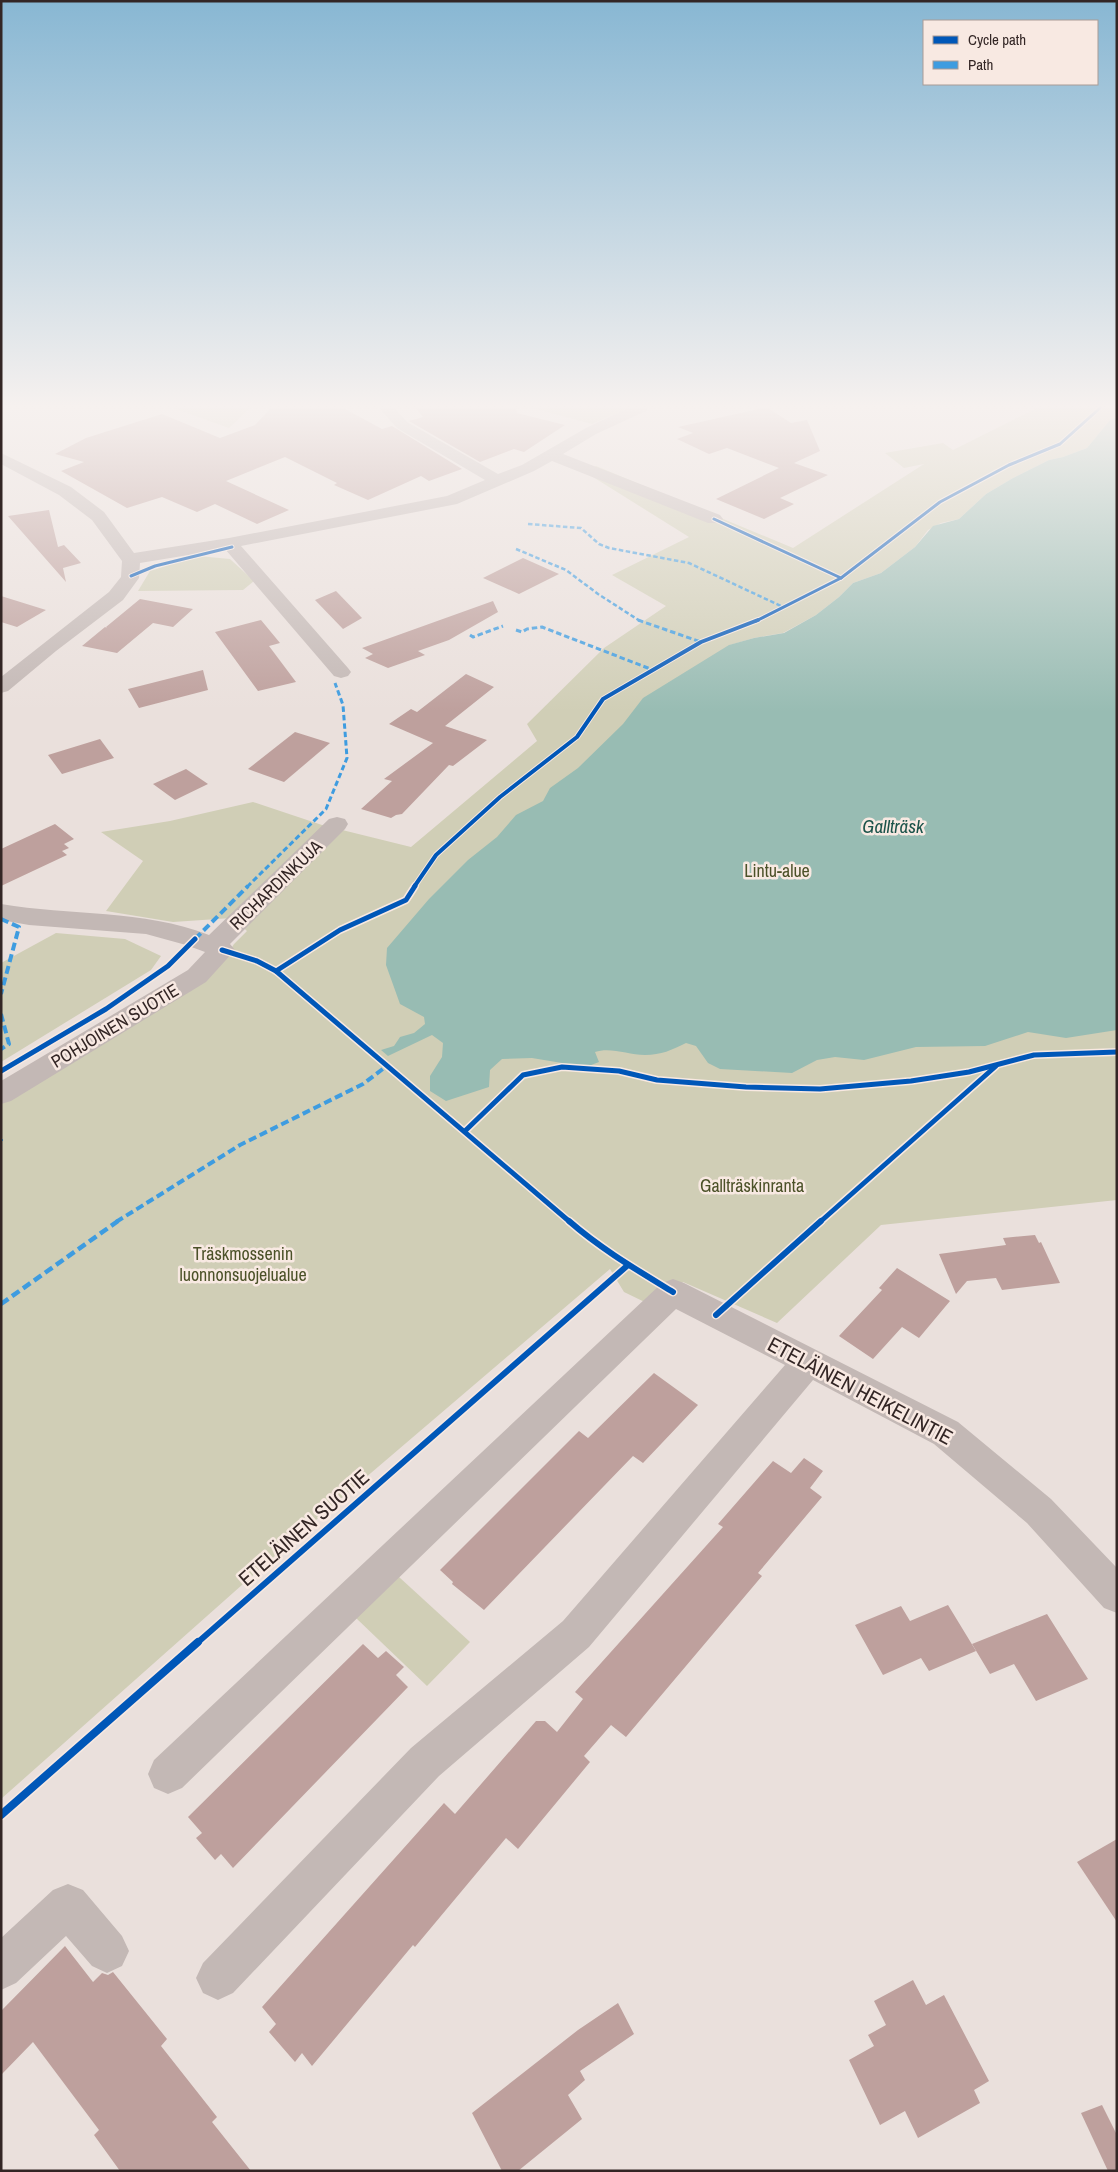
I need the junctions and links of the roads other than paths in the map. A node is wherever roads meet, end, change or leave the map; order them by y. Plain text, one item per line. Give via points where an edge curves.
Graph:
1 (89, 509) edge
2 (405, 509) edge
3 (690, 509) edge
4 (714, 519) dead end
5 (229, 543) junction
6 (131, 558) junction
7 (341, 672) dead end
8 (1, 686) edge
9 (337, 824) dead end
10 (1, 912) edge
11 (218, 947) junction
12 (1, 1094) edge
13 (807, 1363) junction
14 (1117, 1595) edge
15 (168, 1774) dead end
16 (107, 1951) dead end
17 (1, 1968) edge
18 (218, 1978) dead end

1 - 6 street
2 - 5 street
3 - 4 street
5 - 6 street
5 - 7 street
6 - 8 street via 130,578 116,596
9 - 11 street, RICHARDINKUJA
10 - 11 street via 146,926
11 - 12 street, POHJOINEN SUOTIE via 197,976
13 - 14 street, ETELÄINEN HEIKELINTIE via 946,1433 1039,1511
13 - 15 street, ETELÄINEN HEIKELINTIE via 673,1292
13 - 18 street via 576,1634 425,1762
16 - 17 street via 68,1905

